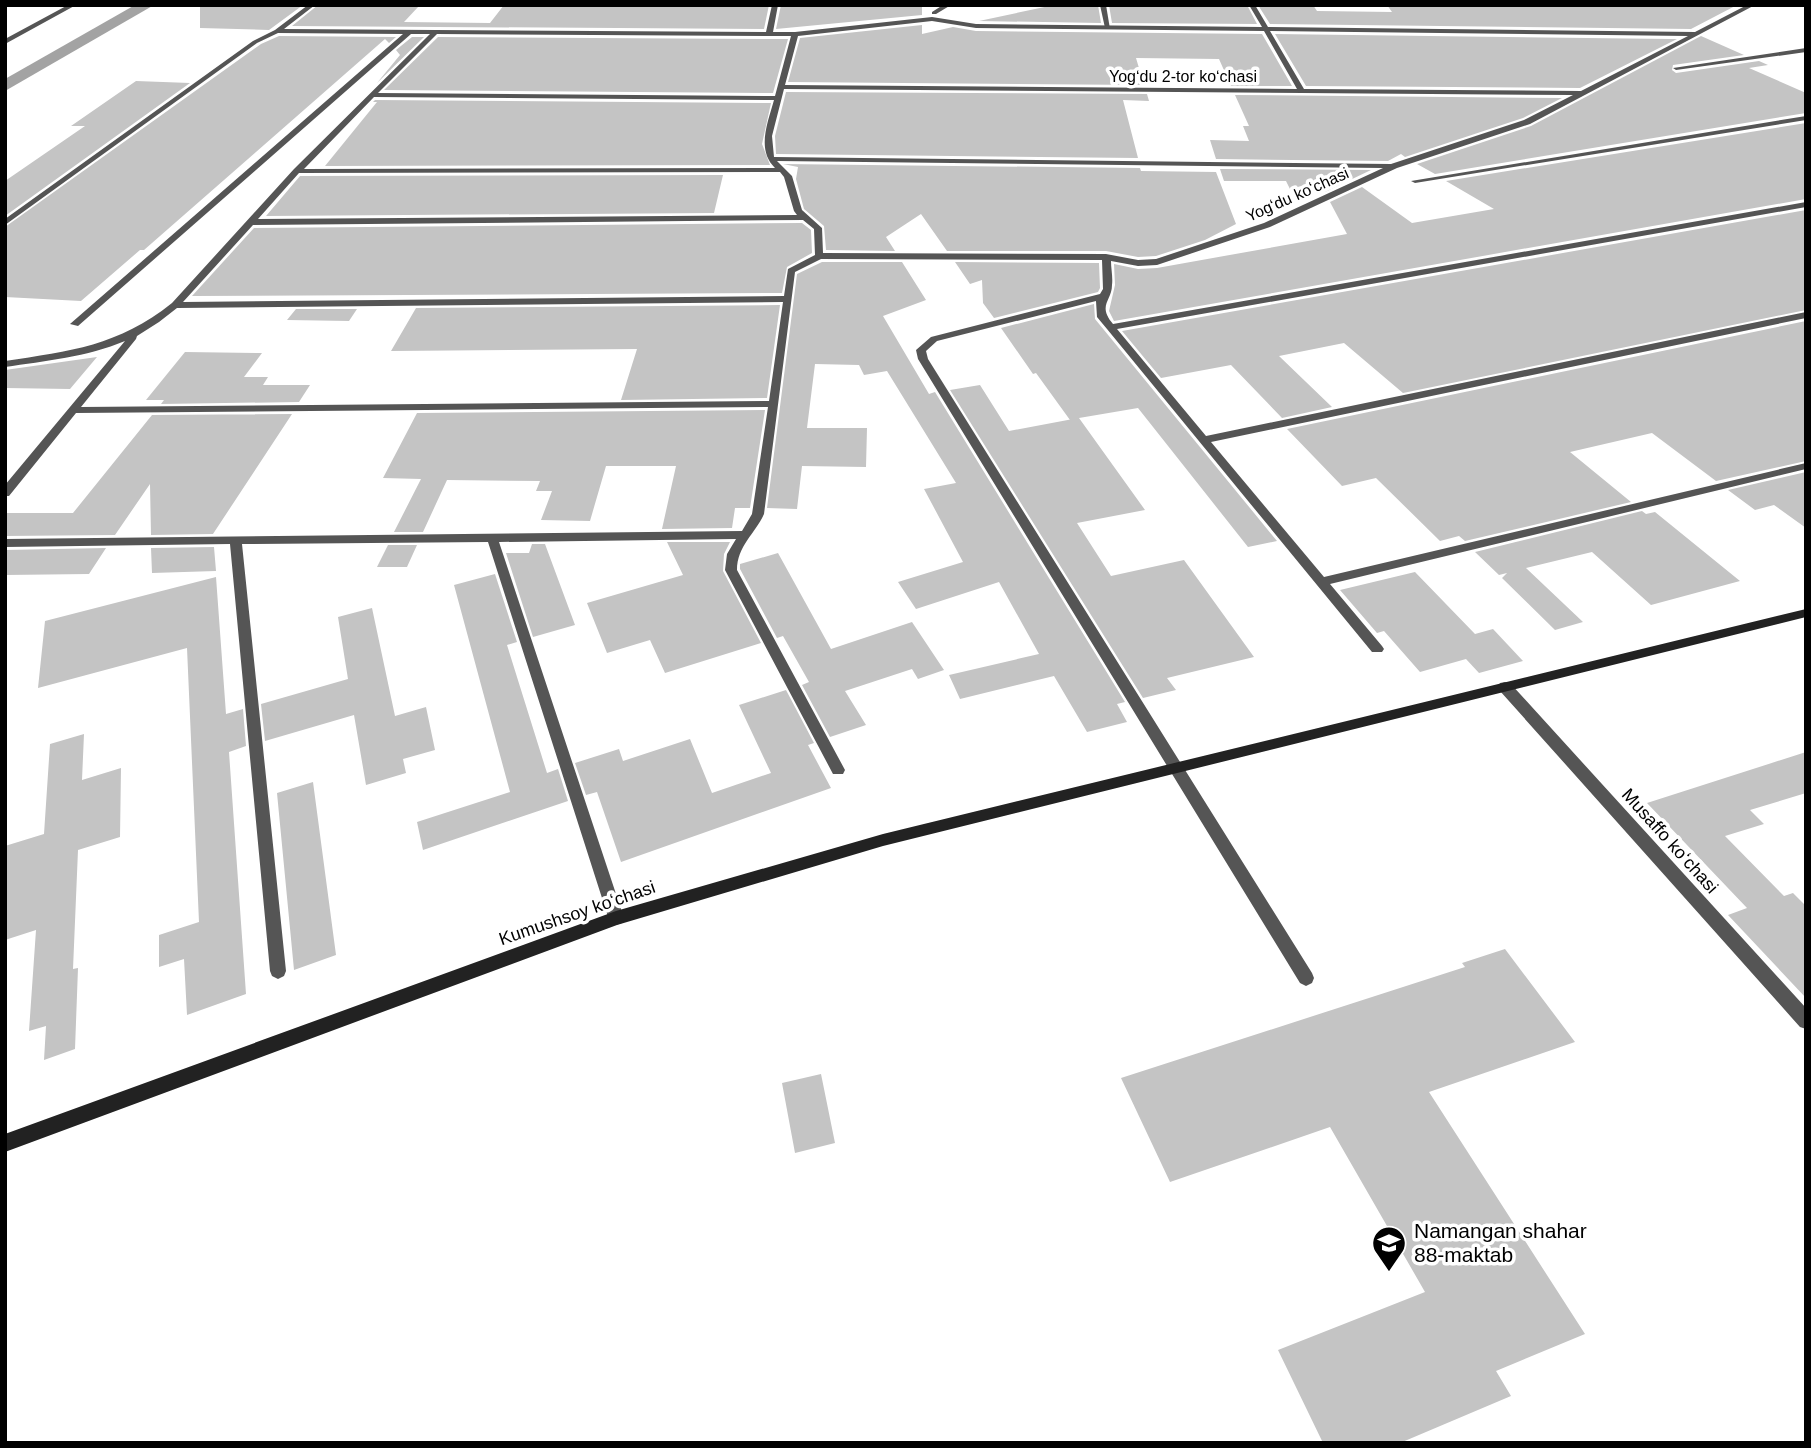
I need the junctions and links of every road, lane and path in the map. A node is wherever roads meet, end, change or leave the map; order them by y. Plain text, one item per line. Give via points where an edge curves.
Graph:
1 (73, 5) edge
2 (312, 5) edge
3 (775, 5) edge
4 (948, 5) edge
5 (1103, 5) edge
6 (1252, 5) edge
7 (1752, 5) edge
8 (933, 12) edge
9 (1108, 28) junction
10 (1266, 29) junction
11 (277, 31) junction
12 (409, 32) junction
13 (435, 32) junction
14 (769, 34) junction
15 (795, 34) junction
16 (1700, 34) junction
17 (5, 42) edge
18 (1806, 50) edge
19 (1676, 68) dead end
20 (781, 87) junction
21 (1303, 91) junction
22 (1584, 93) junction
23 (372, 95) junction
24 (778, 98) junction
25 (1806, 118) edge
26 (771, 159) junction
27 (1394, 166) junction
28 (783, 170) junction
29 (297, 171) junction
30 (1415, 181) dead end
31 (1806, 204) edge
32 (807, 217) junction
33 (251, 222) junction
34 (5, 223) edge
35 (820, 256) junction
36 (1106, 257) junction
37 (1105, 296) junction
38 (788, 299) junction
39 (175, 306) junction
40 (1806, 315) edge
41 (75, 324) dead end
42 (1110, 327) junction
43 (134, 336) junction
44 (5, 364) edge
45 (774, 404) junction
46 (72, 410) junction
47 (1203, 440) junction
48 (1806, 466) edge
49 (5, 493) edge
50 (747, 535) junction
51 (493, 540) junction
52 (236, 542) junction
53 (5, 543) edge
54 (1321, 582) junction
55 (1806, 613) edge
56 (1377, 649) dead end
57 (1505, 687) junction
58 (1176, 768) junction
59 (838, 770) dead end
60 (616, 918) junction
61 (278, 971) dead end
62 (1306, 978) dead end
63 (1806, 1021) edge
64 (5, 1143) edge

1 - 17 street
2 - 11 street
3 - 14 street
4 - 8 street
5 - 9 street
6 - 10 street
7 - 16 street, Yogʻdu koʻchasi
8 - 9 street via 976,26
8 - 15 street
9 - 10 street
10 - 16 street
10 - 21 street
11 - 12 street
11 - 34 street via 255,42
12 - 13 street
12 - 41 street
13 - 14 street
13 - 23 street
14 - 15 street
15 - 20 street
16 - 22 street, Yogʻdu koʻchasi
18 - 19 street
20 - 21 street, Yogʻdu 2-tor koʻchasi
20 - 24 street
21 - 22 street, Yogʻdu 2-tor koʻchasi
22 - 27 street, Yogʻdu koʻchasi via 1527,122
23 - 24 street
23 - 29 street
24 - 26 street via 768,136
25 - 30 street
26 - 27 street
26 - 28 street
27 - 36 street, Yogʻdu koʻchasi via 1267,225 1157,262
28 - 29 street
28 - 32 street via 795,205
29 - 33 street
31 - 42 street
32 - 33 street
32 - 35 street via 818,228
33 - 39 street
35 - 36 street, Yogʻdu koʻchasi
35 - 38 street via 791,271
36 - 37 street
37 - 42 street via 1100,308
37 - 58 street via 934,339 921,351
38 - 39 street
38 - 45 street
39 - 43 street
40 - 47 street
42 - 47 street
43 - 44 street via 102,347
43 - 46 street
45 - 46 street
45 - 50 street via 758,514
46 - 49 street
47 - 54 street
48 - 54 street
50 - 51 street
50 - 59 street via 729,557 731,570
51 - 52 street
51 - 60 street
52 - 53 street
52 - 61 street
54 - 56 street
55 - 57 street, Kumushsoy koʻchasi
57 - 58 street, Kumushsoy koʻchasi
57 - 63 street, Musaffo koʻchasi
58 - 60 street, Kumushsoy koʻchasi via 883,840
58 - 62 street
60 - 64 street, Kumushsoy koʻchasi

